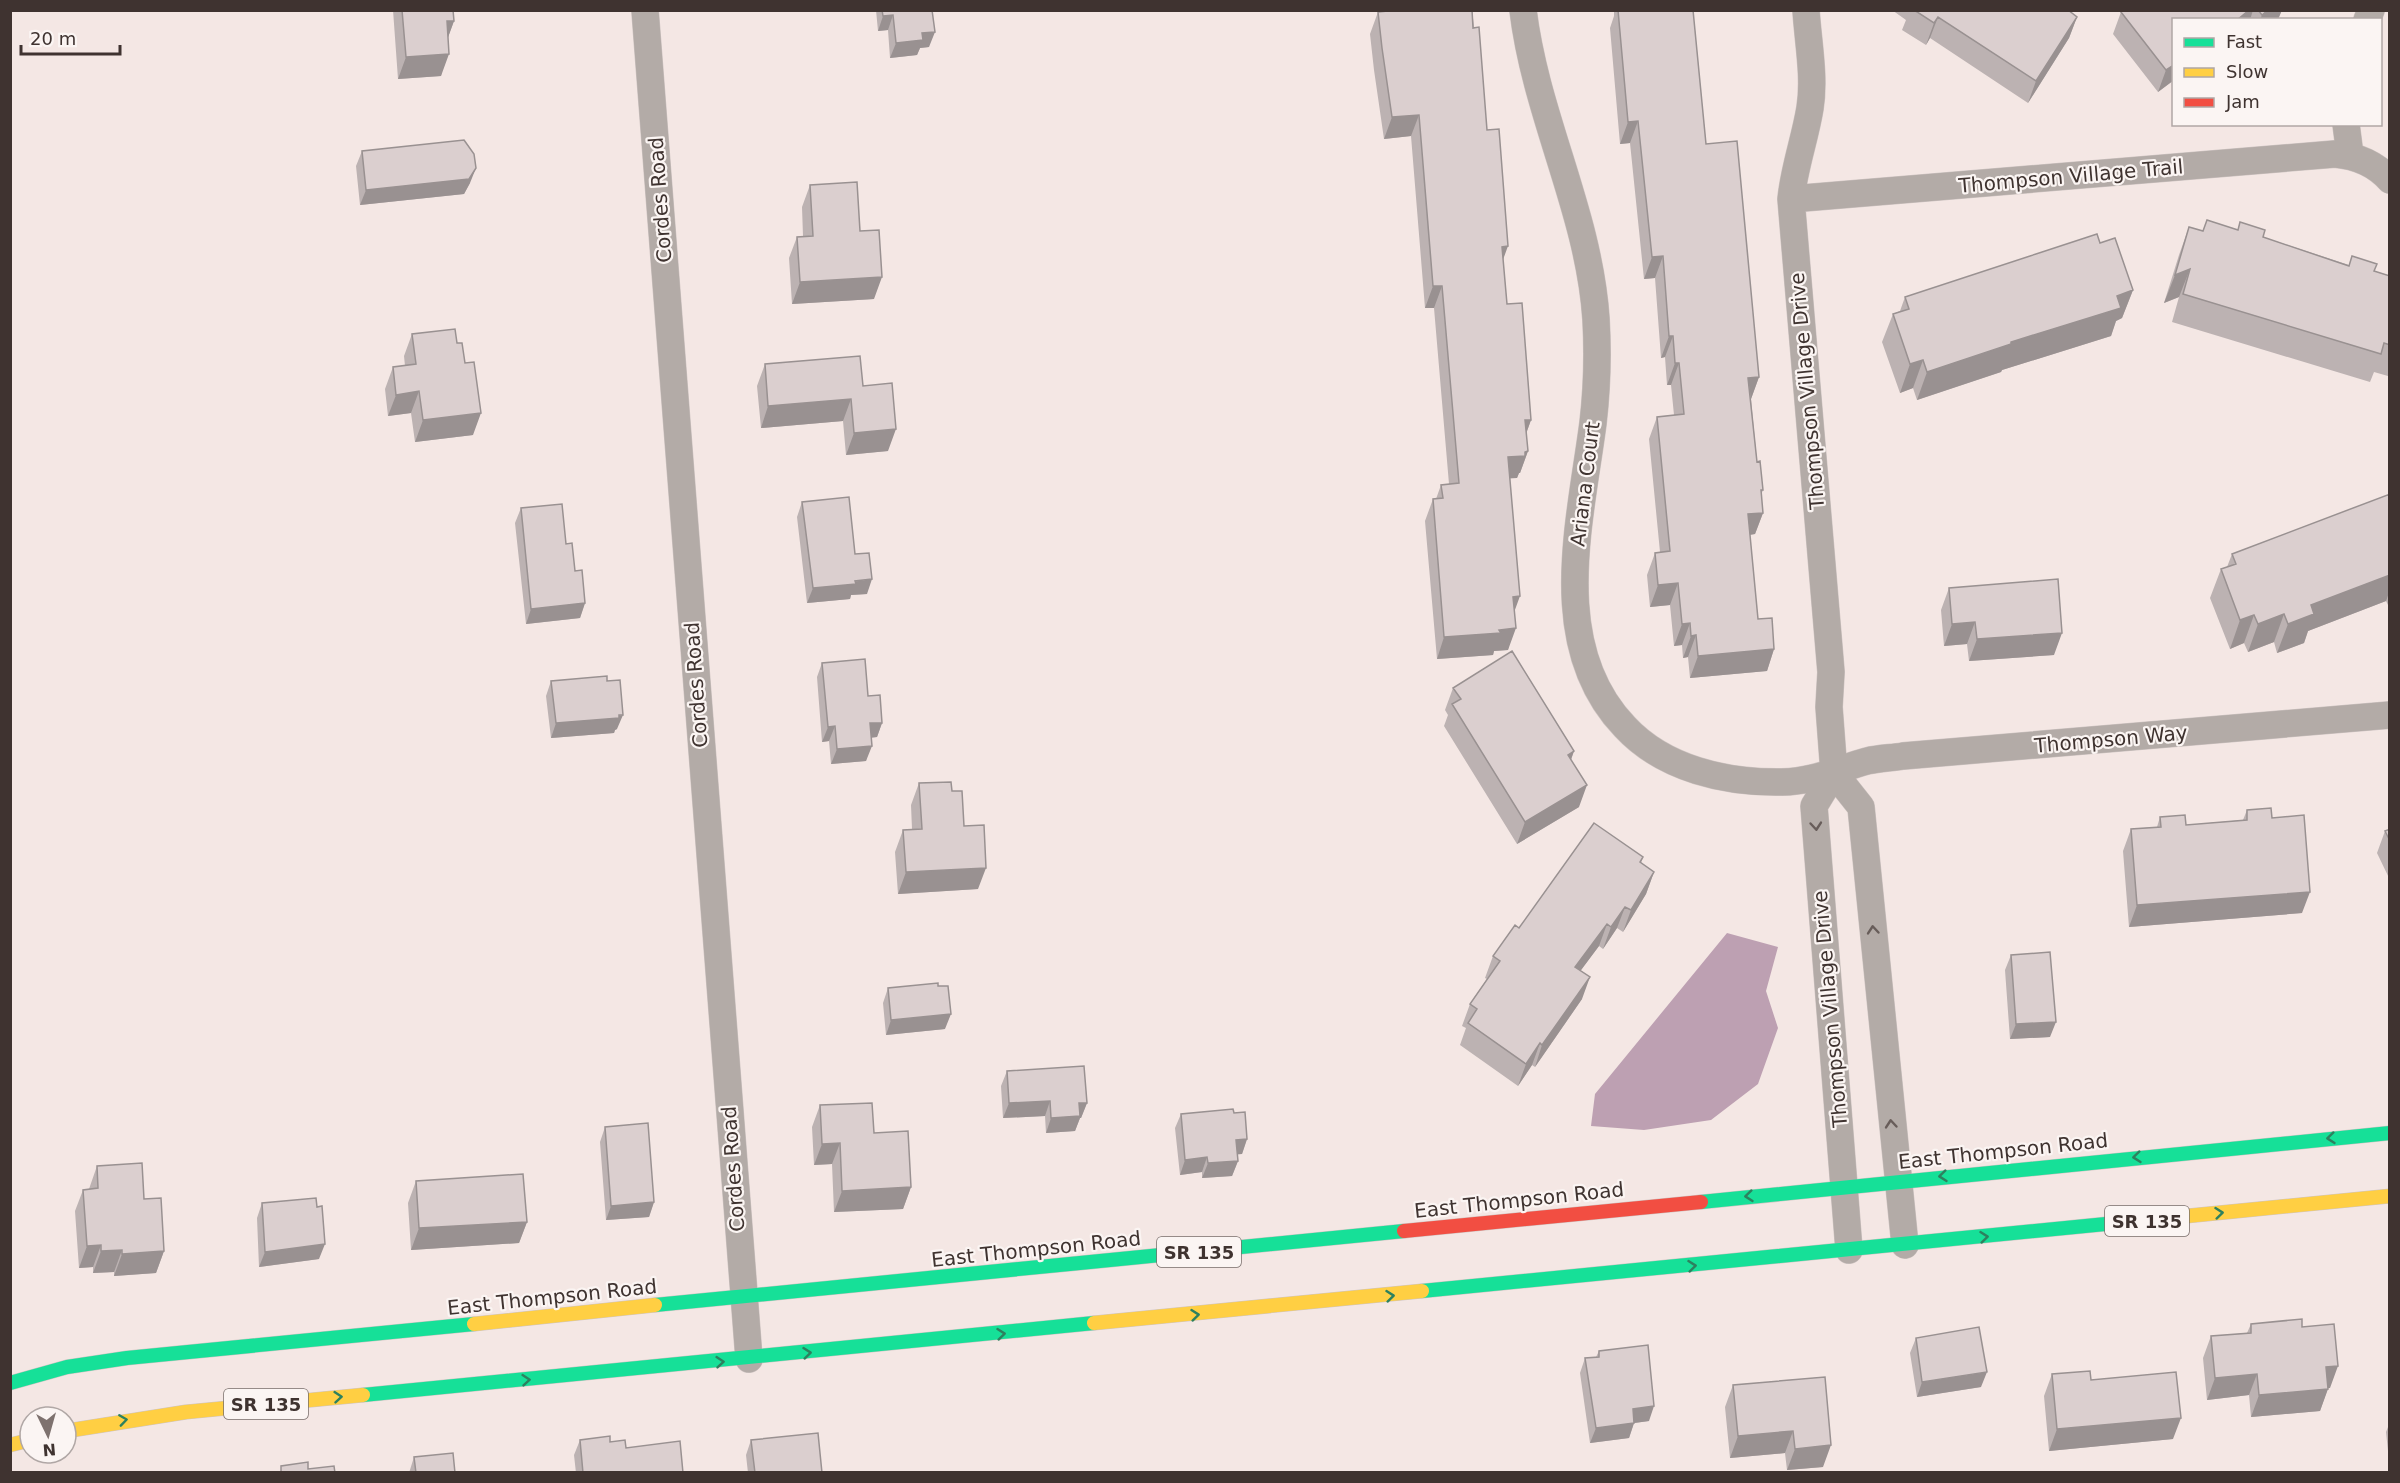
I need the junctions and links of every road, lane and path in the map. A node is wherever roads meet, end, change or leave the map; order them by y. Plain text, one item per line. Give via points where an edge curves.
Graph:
1 (645, 10) edge
2 (1523, 10) edge
3 (1806, 10) edge
4 (2346, 126) edge
5 (2350, 155) junction
6 (2390, 180) edge
7 (1791, 199) junction
8 (2390, 715) edge
9 (1834, 773) junction
10 (2390, 1132) edge
11 (1897, 1181) junction
12 (1845, 1186) junction
13 (2390, 1196) edge
14 (1905, 1245) junction
15 (1850, 1250) junction
16 (743, 1299) junction
17 (749, 1359) junction
18 (10, 1383) edge
19 (78, 1429) edge

1 - 16 street, Cordes Road
2 - 9 street, Ariana Court via 1538,88 1582,230 1594,296 1595,404 1576,524 1575,561 1579,640 1593,684 1617,721 1651,750 1675,764 1715,775 1778,783
3 - 7 street, Thompson Village Drive via 1811,106
4 - 5 street
5 - 6 street via 2371,163
5 - 7 street, Thompson Village Trail
7 - 9 street, Thompson Village Drive via 1831,672 1829,707
8 - 9 street, Thompson Way via 1903,756 1868,761
11 -> 9 street via 1861,807
9 -> 12 street, Thompson Village Drive via 1814,806
10 -> 11 main road, East Thompson Road / SR 135
11 - 12 main road, East Thompson Road / SR 135
11 - 14 street
12 - 15 street, Thompson Village Drive
12 -> 16 main road, East Thompson Road / SR 135
14 -> 13 main road, SR 135
14 - 15 main road, SR 135
17 -> 15 main road, SR 135
16 - 17 street, Cordes Road
16 - 18 main road, East Thompson Road / SR 135 via 127,1358
19 -> 17 main road, SR 135 via 186,1412

